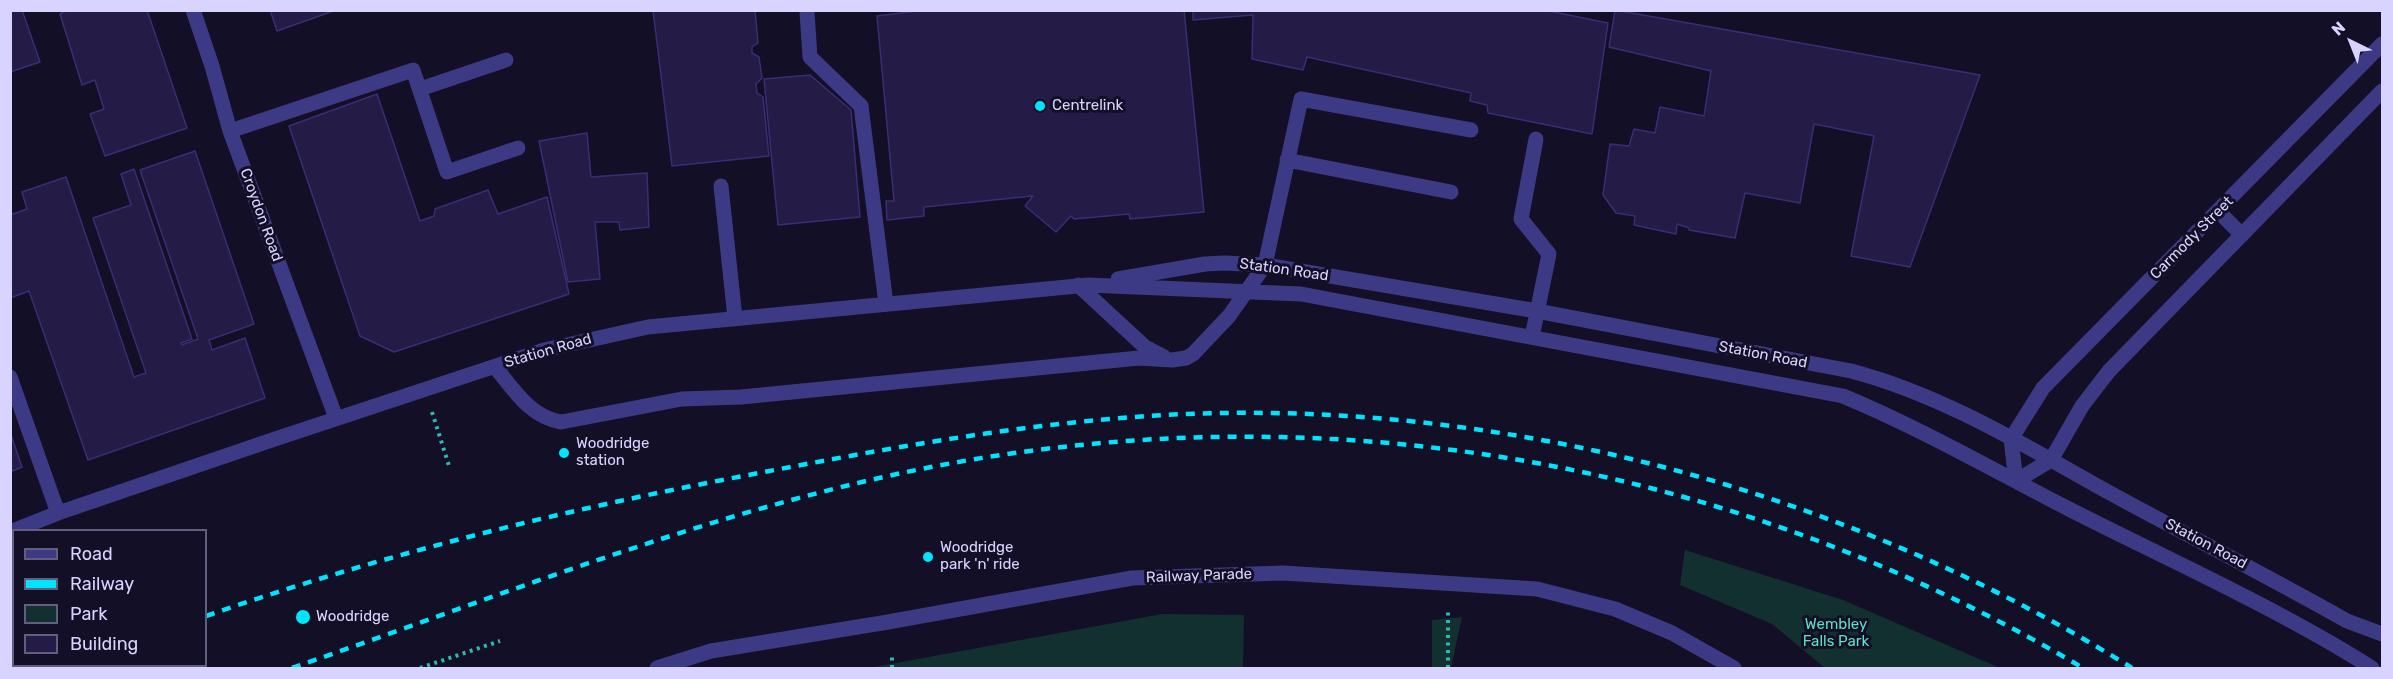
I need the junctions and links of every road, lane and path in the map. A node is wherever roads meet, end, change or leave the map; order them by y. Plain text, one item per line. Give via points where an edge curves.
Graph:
1 (194, 10) edge
2 (807, 12) edge
3 (2382, 44) edge
4 (506, 60) dead end
5 (420, 89) junction
6 (2382, 91) edge
7 (1471, 130) dead end
8 (230, 131) junction
9 (1536, 139) dead end
10 (518, 148) dead end
11 (1287, 160) junction
12 (722, 186) dead end
13 (1451, 192) dead end
14 (2218, 211) junction
15 (2242, 235) junction
16 (1265, 265) junction
17 (1083, 285) junction
18 (1247, 291) junction
19 (886, 304) junction
20 (1537, 311) junction
21 (735, 318) junction
22 (1582, 320) junction
23 (1532, 337) junction
24 (1576, 345) junction
25 (1172, 360) junction
26 (1816, 365) junction
27 (495, 367) junction
28 (10, 376) edge
29 (425, 389) junction
30 (1810, 389) junction
31 (336, 418) junction
32 (2012, 439) junction
33 (2051, 460) junction
34 (450, 469) dead end
35 (2016, 481) junction
36 (58, 513) junction
37 (30, 523) junction
38 (10, 527) edge
39 (17, 529) edge
40 (1448, 583) junction
41 (2382, 634) edge
42 (500, 641) dead end
43 (892, 655) dead end
44 (420, 669) edge
45 (657, 669) edge
46 (892, 669) edge
47 (1448, 669) edge
48 (1734, 669) edge
49 (2372, 669) edge

1 - 8 street, Croydon Road
2 - 19 street via 810,57 861,106
3 - 14 street, Carmody Street
4 - 5 street
5 - 8 street via 413,70
5 - 10 street via 447,172
6 - 15 street
7 - 11 street via 1301,99
8 - 31 street, Croydon Road
9 - 20 street via 1521,219 1549,254
11 - 13 street
11 - 16 street
12 - 21 street
14 - 15 street
14 - 32 street, Carmody Street via 2043,388
15 - 33 street via 2100,381
16 - 17 street, Station Road via 1205,264
16 - 18 street
16 - 20 street, Station Road
17 - 18 street, Station Road
17 - 19 street, Station Road
17 - 25 street via 1145,347
18 - 23 street, Station Road via 1301,294
18 - 25 street via 1193,354
19 - 21 street, Station Road
20 - 22 street, Station Road
20 - 23 street
21 - 27 street, Station Road via 648,327 580,340
22 - 24 street
22 - 26 street, Station Road
23 - 24 street, Station Road
24 - 30 street, Station Road
25 - 27 street via 1139,358 741,397 682,399 561,422 547,420 531,410
26 - 30 street
26 - 32 street, Station Road via 1851,371 1913,391
27 - 29 street, Station Road
28 - 36 street
29 - 31 street, Station Road
29 - 34 path
30 - 35 street, Station Road via 1843,396 1889,415
31 - 36 street, Station Road
32 - 33 street, Station Road
32 - 35 street
33 - 35 street
33 - 41 street, Station Road via 2347,621
35 - 49 street, Station Road via 2302,626
36 - 37 street, Station Road
37 - 38 street, Station Road
37 - 39 street, Station Road
40 - 45 street, Railway Parade via 1283,573 1132,578 711,651
40 - 47 path
40 - 48 street, Railway Parade via 1538,589 1615,609 1672,633
42 - 44 path
43 - 46 path

